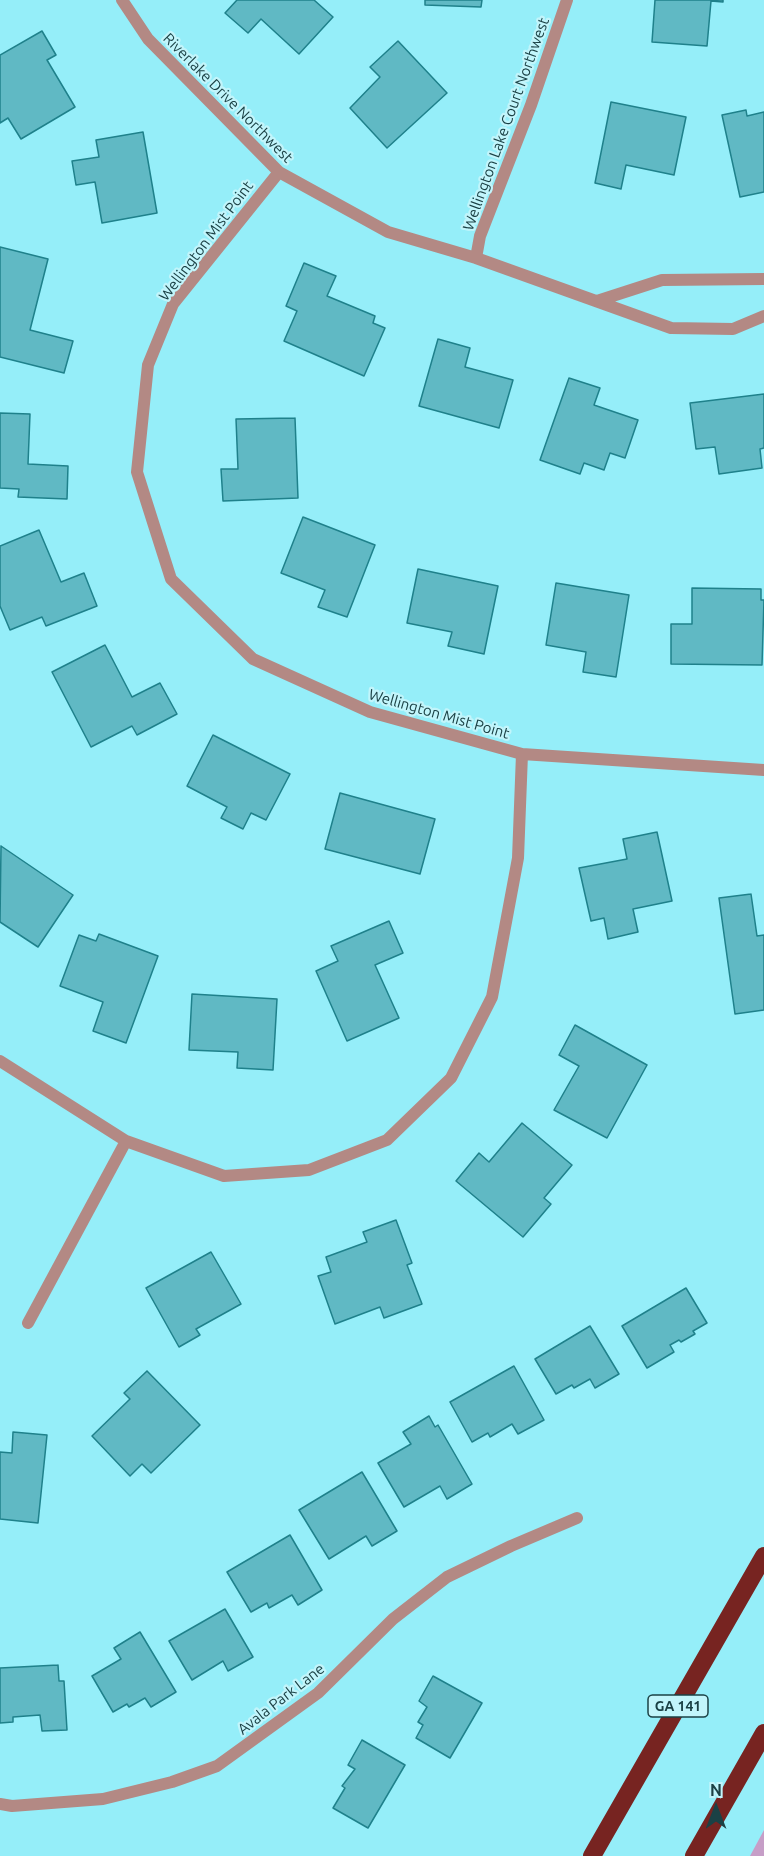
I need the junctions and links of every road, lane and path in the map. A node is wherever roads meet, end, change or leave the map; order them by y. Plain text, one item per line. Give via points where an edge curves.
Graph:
1 (122, 0) edge
2 (567, 0) edge
3 (279, 172) junction
4 (476, 258) junction
5 (764, 279) edge
6 (597, 301) junction
7 (764, 316) edge
8 (522, 754) junction
9 (764, 770) edge
10 (0, 1061) edge
11 (126, 1141) junction
12 (28, 1323) dead end
13 (578, 1518) dead end
14 (764, 1556) edge
15 (764, 1732) edge
16 (0, 1804) edge
17 (592, 1856) edge
18 (694, 1856) edge

1 - 3 street, Riverlake Drive Northwest via 148,39
2 - 4 street, Wellington Lake Court Northwest via 480,236
3 - 4 street, Riverlake Drive Northwest via 388,232
3 - 8 street, Wellington Mist Point via 173,304 148,364 137,472 171,579 253,659 370,712
4 - 6 street, Riverlake Drive Northwest
5 - 6 street via 662,280
6 - 7 street, Riverlake Drive Northwest via 670,328 734,329
8 - 9 street, Wellington Mist Point
8 - 11 street via 518,858 492,997 451,1078 387,1140 309,1170 224,1176
10 - 11 street
11 - 12 street
13 - 16 street, Avala Park Lane via 447,1576 393,1619 318,1693 217,1766 103,1799
14 - 17 highway, GA 141
15 - 18 highway

